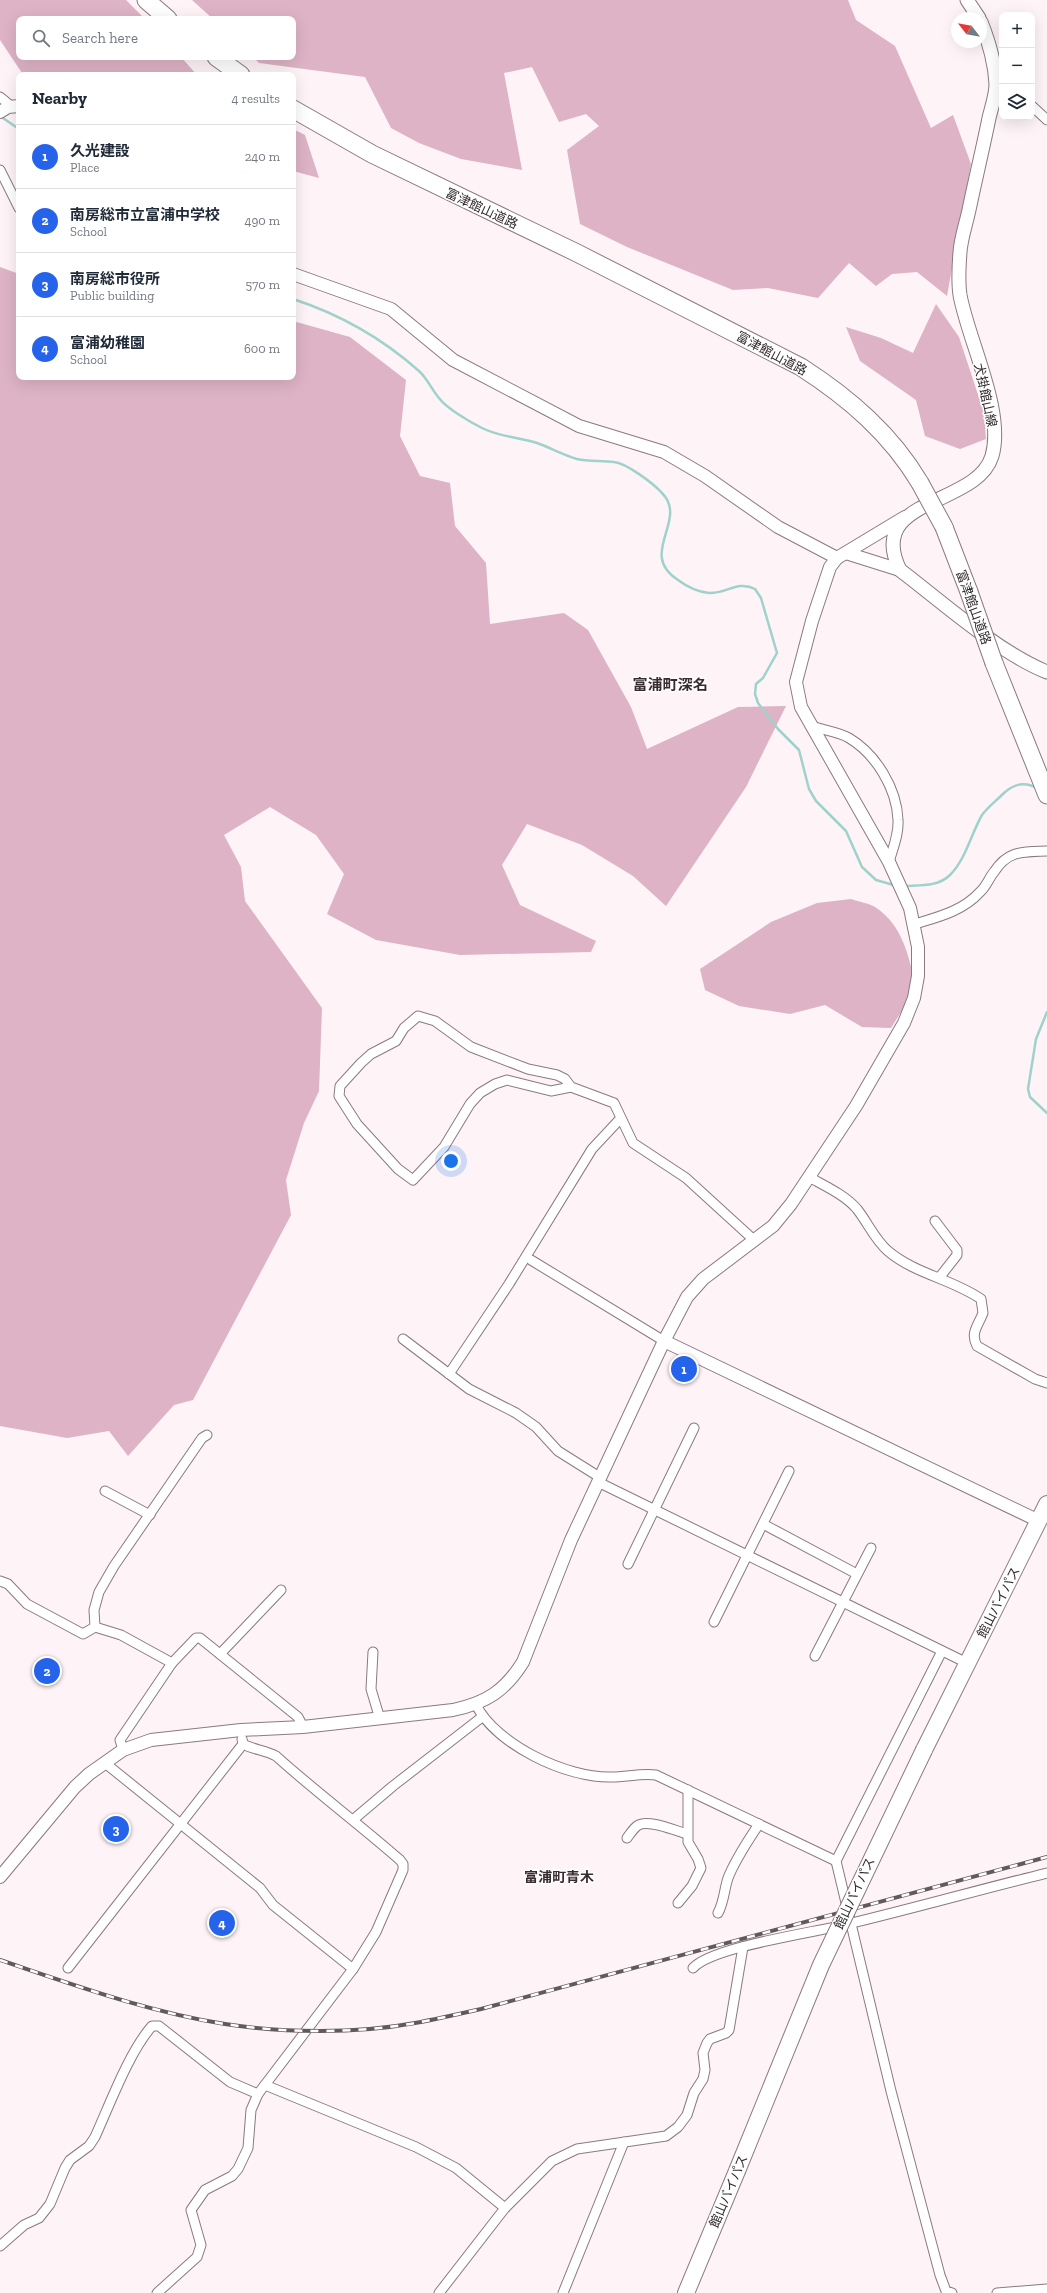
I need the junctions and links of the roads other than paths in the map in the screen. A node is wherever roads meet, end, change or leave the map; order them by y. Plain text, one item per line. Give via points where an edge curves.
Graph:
1 (146, 0) edge
2 (967, 0) edge
3 (975, 12) edge
4 (165, 16) edge
5 (987, 37) edge
6 (220, 60) edge
7 (237, 72) edge
8 (999, 87) edge
9 (0, 97) edge
10 (15, 106) edge
11 (1035, 109) edge
12 (296, 111) edge
13 (0, 112) edge
14 (1047, 119) edge
15 (0, 170) edge
16 (16, 202) edge
17 (296, 275) edge
18 (905, 517) junction
19 (842, 555) junction
20 (900, 570) junction
21 (1047, 672) edge
22 (811, 726) junction
23 (1047, 795) edge
24 (1047, 851) edge
25 (889, 862) junction
26 (915, 924) junction
27 (571, 1087) junction
28 (620, 1119) junction
29 (809, 1177) junction
30 (935, 1221) dead end
31 (755, 1241) junction
32 (531, 1260) dead end
33 (939, 1278) junction
34 (404, 1339) dead end
35 (664, 1341) junction
36 (449, 1374) junction
37 (1047, 1383) edge
38 (694, 1428) dead end
39 (207, 1435) dead end
40 (789, 1471) dead end
41 (600, 1480) junction
42 (105, 1491) dead end
43 (1047, 1504) edge
44 (654, 1510) junction
45 (150, 1515) junction
46 (1039, 1521) junction
47 (763, 1524) junction
48 (871, 1548) dead end
49 (748, 1556) junction
50 (628, 1564) dead end
51 (857, 1574) junction
52 (0, 1581) edge
53 (281, 1590) dead end
54 (843, 1602) junction
55 (714, 1622) dead end
56 (95, 1627) junction
57 (942, 1651) junction
58 (373, 1652) dead end
59 (220, 1654) junction
60 (815, 1656) dead end
61 (172, 1663) junction
62 (967, 1663) junction
63 (476, 1705) junction
64 (482, 1717) junction
65 (380, 1719) junction
66 (303, 1727) junction
67 (241, 1730) junction
68 (243, 1744) junction
69 (123, 1750) junction
70 (105, 1763) junction
71 (688, 1790) junction
72 (354, 1819) junction
73 (180, 1824) junction
74 (759, 1824) junction
75 (687, 1834) junction
76 (627, 1838) dead end
77 (836, 1861) junction
78 (1047, 1872) edge
79 (0, 1877) edge
80 (678, 1903) dead end
81 (718, 1913) dead end
82 (851, 1924) junction
83 (744, 1947) junction
84 (68, 1968) dead end
85 (693, 1968) dead end
86 (353, 1969) junction
87 (266, 2085) junction
88 (258, 2094) junction
89 (624, 2142) junction
90 (505, 2208) junction
91 (0, 2246) edge
92 (1047, 2289) edge
93 (157, 2293) edge
94 (439, 2293) edge
95 (563, 2293) edge
96 (686, 2293) edge
97 (952, 2293) edge
98 (997, 2293) edge

1 - 4 highway
2 - 3 main road
5 - 8 main road, 犬掛館山線
6 - 7 highway
8 - 18 main road, 犬掛館山線 via 960,251 960,294 985,380 994,428 992,457 978,476 966,485
9 - 10 street
10 - 13 street
11 - 14 street
12 - 23 highway, 富津館山道路, bridge via 372,154 577,253 781,356 831,387 864,415 898,451 920,483 944,527 994,663
15 - 16 street
17 - 19 street via 390,309 453,360 579,426 664,452 705,476 778,527
18 - 19 street
18 - 20 main road via 894,539 895,559
19 - 20 street
19 - 22 street via 830,567 796,682 800,707
20 - 21 main road via 990,639
22 - 25 street
22 - 25 street via 848,738 863,749 879,768 895,796 898,821
24 - 26 street via 1020,852 1007,856 1000,862 981,892 966,904 942,916
25 - 26 street
26 - 29 street via 918,976 914,998 904,1023 856,1106
27 - 27 street via 551,1091 507,1080 495,1084 480,1093 470,1104 444,1148 413,1180 398,1169 357,1124 339,1096 340,1086 361,1062 396,1041 404,1028 418,1016 435,1021 471,1047 528,1069 557,1075 565,1079
27 - 28 street via 614,1103
28 - 31 street via 633,1143 686,1178
28 - 36 street via 592,1149
29 - 31 street via 773,1226
29 - 33 street via 846,1199 857,1209 888,1251
30 - 33 street via 957,1250 957,1255
31 - 35 street via 703,1279 687,1297
32 - 35 street
33 - 37 street via 981,1299 983,1313 974,1330 977,1346 1035,1379
34 - 36 street
35 - 41 street
35 - 46 street
36 - 41 street via 469,1389 516,1413 536,1427 558,1451
38 - 44 street
39 - 45 street via 202,1438
40 - 47 street
41 - 44 street
41 - 63 street via 571,1540 523,1662 512,1679 499,1691
42 - 45 street
43 - 46 highway, 館山バイパス
44 - 49 street
44 - 50 street
45 - 56 street via 99,1592 94,1610
46 - 62 highway, 館山バイパス
47 - 49 street
47 - 51 street
48 - 51 street
49 - 54 street
49 - 55 street
51 - 54 street
52 - 56 street via 8,1584 27,1604 83,1634
53 - 59 street
54 - 57 street
54 - 60 street
56 - 61 street via 121,1635
57 - 62 street
57 - 77 street
58 - 65 street via 371,1689
59 - 61 street via 200,1638 196,1638
59 - 66 street via 298,1717
61 - 69 street via 126,1728 120,1740
62 - 96 highway, 館山バイパス, bridge via 821,1965
63 - 64 street
63 - 65 street
64 - 71 street via 499,1733 531,1754 561,1767 595,1776 611,1777 642,1773 656,1775
64 - 72 street
65 - 66 street
66 - 67 street
67 - 68 street
67 - 69 street via 151,1740
68 - 72 street via 253,1750 276,1756 324,1798
68 - 73 street
69 - 70 street
70 - 73 street
70 - 79 street via 76,1786
71 - 74 street
71 - 75 street
72 - 86 street via 403,1864 403,1870 379,1926
73 - 84 street
73 - 86 street via 260,1888 274,1905
74 - 77 street
74 - 81 street via 741,1851 728,1878
75 - 76 street via 645,1823 638,1825
75 - 80 street via 688,1842 701,1868 692,1886
77 - 82 street
78 - 82 street
82 - 83 street
82 - 97 street via 891,2091 938,2267 946,2291
83 - 85 street via 706,1958
83 - 89 street via 729,2030 707,2043 703,2053 705,2070 687,2115 678,2127 666,2136
86 - 87 street
87 - 88 street
87 - 90 street via 416,2147 456,2168
88 - 91 street via 230,2082 159,2026 152,2026 123,2075 95,2137 89,2146 70,2160 50,2204 39,2218 24,2225
88 - 93 street via 251,2110 248,2148 238,2169 232,2176 205,2190 191,2210 201,2245 197,2257
89 - 90 street via 577,2149 552,2161
89 - 95 street
90 - 94 street
92 - 98 street

